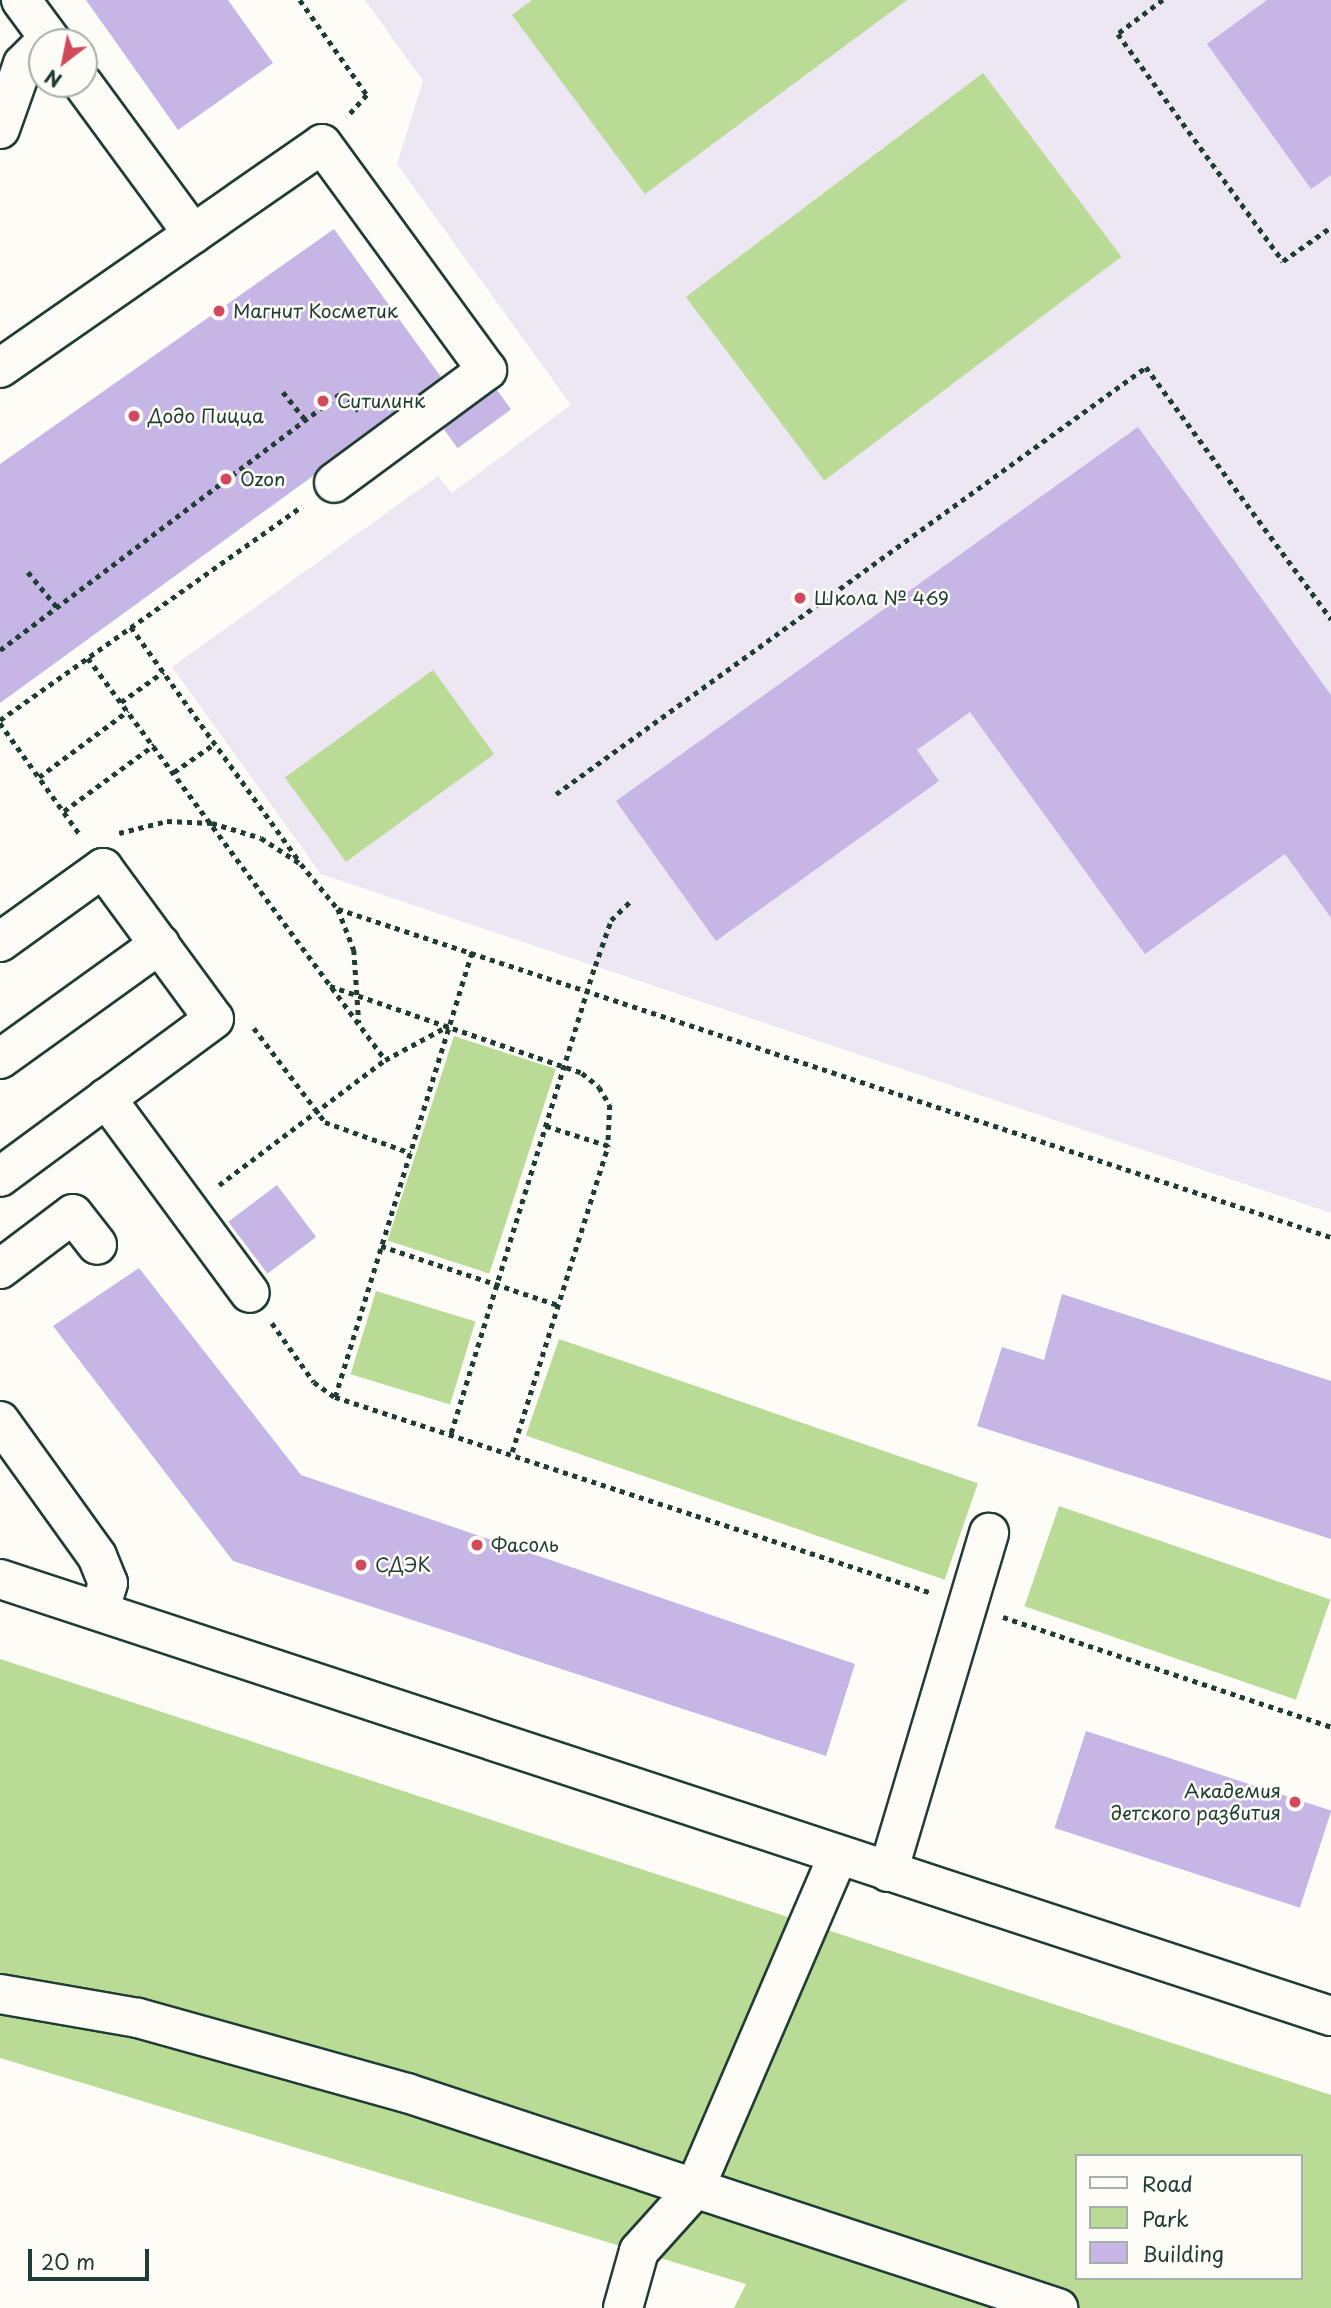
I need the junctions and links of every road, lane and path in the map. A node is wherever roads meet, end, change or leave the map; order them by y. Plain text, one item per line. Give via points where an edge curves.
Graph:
1 (21, 0) edge
2 (300, 0) edge
3 (1163, 0) edge
4 (39, 28) edge
5 (28, 60) edge
6 (93, 98) edge
7 (0, 129) edge
8 (322, 144) junction
9 (1331, 227) edge
10 (194, 234) junction
11 (0, 368) edge
12 (284, 392) dead end
13 (305, 419) junction
14 (368, 421) dead end
15 (334, 483) joint
16 (27, 572) dead end
17 (57, 607) junction
18 (1331, 619) edge
19 (131, 627) junction
20 (0, 650) edge
21 (88, 658) junction
22 (163, 672) junction
23 (121, 702) junction
24 (128, 711) junction
25 (0, 721) edge
26 (214, 744) junction
27 (154, 745) junction
28 (174, 772) junction
29 (39, 777) junction
30 (556, 794) dead end
31 (64, 811) junction
32 (212, 823) junction
33 (96, 858) junction
34 (301, 864) junction
35 (632, 900) dead end
36 (338, 909) junction
37 (0, 942) edge
38 (160, 944) junction
39 (472, 951) junction
40 (329, 986) junction
41 (587, 990) junction
42 (359, 995) junction
43 (214, 1019) junction
44 (359, 1024) junction
45 (448, 1026) junction
46 (0, 1059) edge
47 (385, 1060) junction
48 (563, 1066) junction
49 (106, 1098) junction
50 (316, 1112) junction
51 (545, 1126) junction
52 (608, 1146) junction
53 (411, 1153) junction
54 (0, 1177) edge
55 (187, 1209) junction
56 (1331, 1237) edge
57 (97, 1245) dead end
58 (381, 1246) junction
59 (0, 1269) edge
60 (495, 1284) junction
61 (250, 1293) joint
62 (558, 1305) junction
63 (335, 1396) junction
64 (0, 1421) edge
65 (451, 1433) junction
66 (512, 1452) junction
67 (989, 1533) dead end
68 (0, 1579) edge
69 (968, 1605) junction
70 (100, 1609) junction
71 (1331, 1727) edge
72 (838, 1856) junction
73 (887, 1872) junction
74 (0, 1994) edge
75 (1331, 2016) edge
76 (694, 2189) junction
77 (623, 2308) edge
78 (1058, 2308) edge

1 - 4 lane
2 - 8 path via 367,95
3 - 9 path via 1118,34 1283,261
5 - 7 lane
6 - 10 lane
8 - 10 lane
8 - 15 lane via 487,370
10 - 11 lane
12 - 13 path
13 - 14 path via 342,391
13 - 17 path
15 - 19 path
16 - 17 path
17 - 20 path
18 - 30 path via 1146,367
19 - 21 path
19 - 22 path
21 - 23 path
21 - 25 path
22 - 23 path
22 - 26 path
23 - 24 path
24 - 27 path
24 - 29 path
25 - 29 path
26 - 28 path
26 - 34 path
27 - 28 path
27 - 31 path
28 - 32 path
29 - 31 path
31 - 33 path
32 - 33 path via 167,821 130,827
32 - 34 path via 261,838
32 - 40 path
33 - 37 lane
33 - 38 lane
34 - 36 path
35 - 41 path via 611,920
36 - 39 path
36 - 42 path via 354,950
38 - 43 lane
38 - 46 lane
39 - 41 path
39 - 45 path
40 - 42 path
40 - 44 path
41 - 48 path
41 - 56 path
42 - 44 path
42 - 45 path
43 - 49 lane
43 - 50 path via 253,1026
44 - 47 path
45 - 47 path
45 - 48 path
45 - 53 path
47 - 50 path
48 - 51 path
48 - 52 path via 599,1087 610,1105
49 - 54 lane
49 - 55 lane
50 - 53 path via 325,1122
50 - 55 path
51 - 52 path
51 - 60 path
52 - 62 path
53 - 58 path
55 - 61 lane
57 - 59 lane via 73,1214
58 - 60 path
58 - 63 path
60 - 62 path
60 - 65 path
61 - 63 path via 314,1382
62 - 66 path
63 - 65 path
64 - 70 lane via 97,1556 108,1583
65 - 66 path
66 - 69 path
67 - 69 lane
68 - 70 lane
69 - 71 path
69 - 73 lane
70 - 72 lane
72 - 73 lane
72 - 76 lane
73 - 75 lane
74 - 76 lane via 138,2018 407,2093
76 - 77 lane via 639,2251
76 - 78 lane

